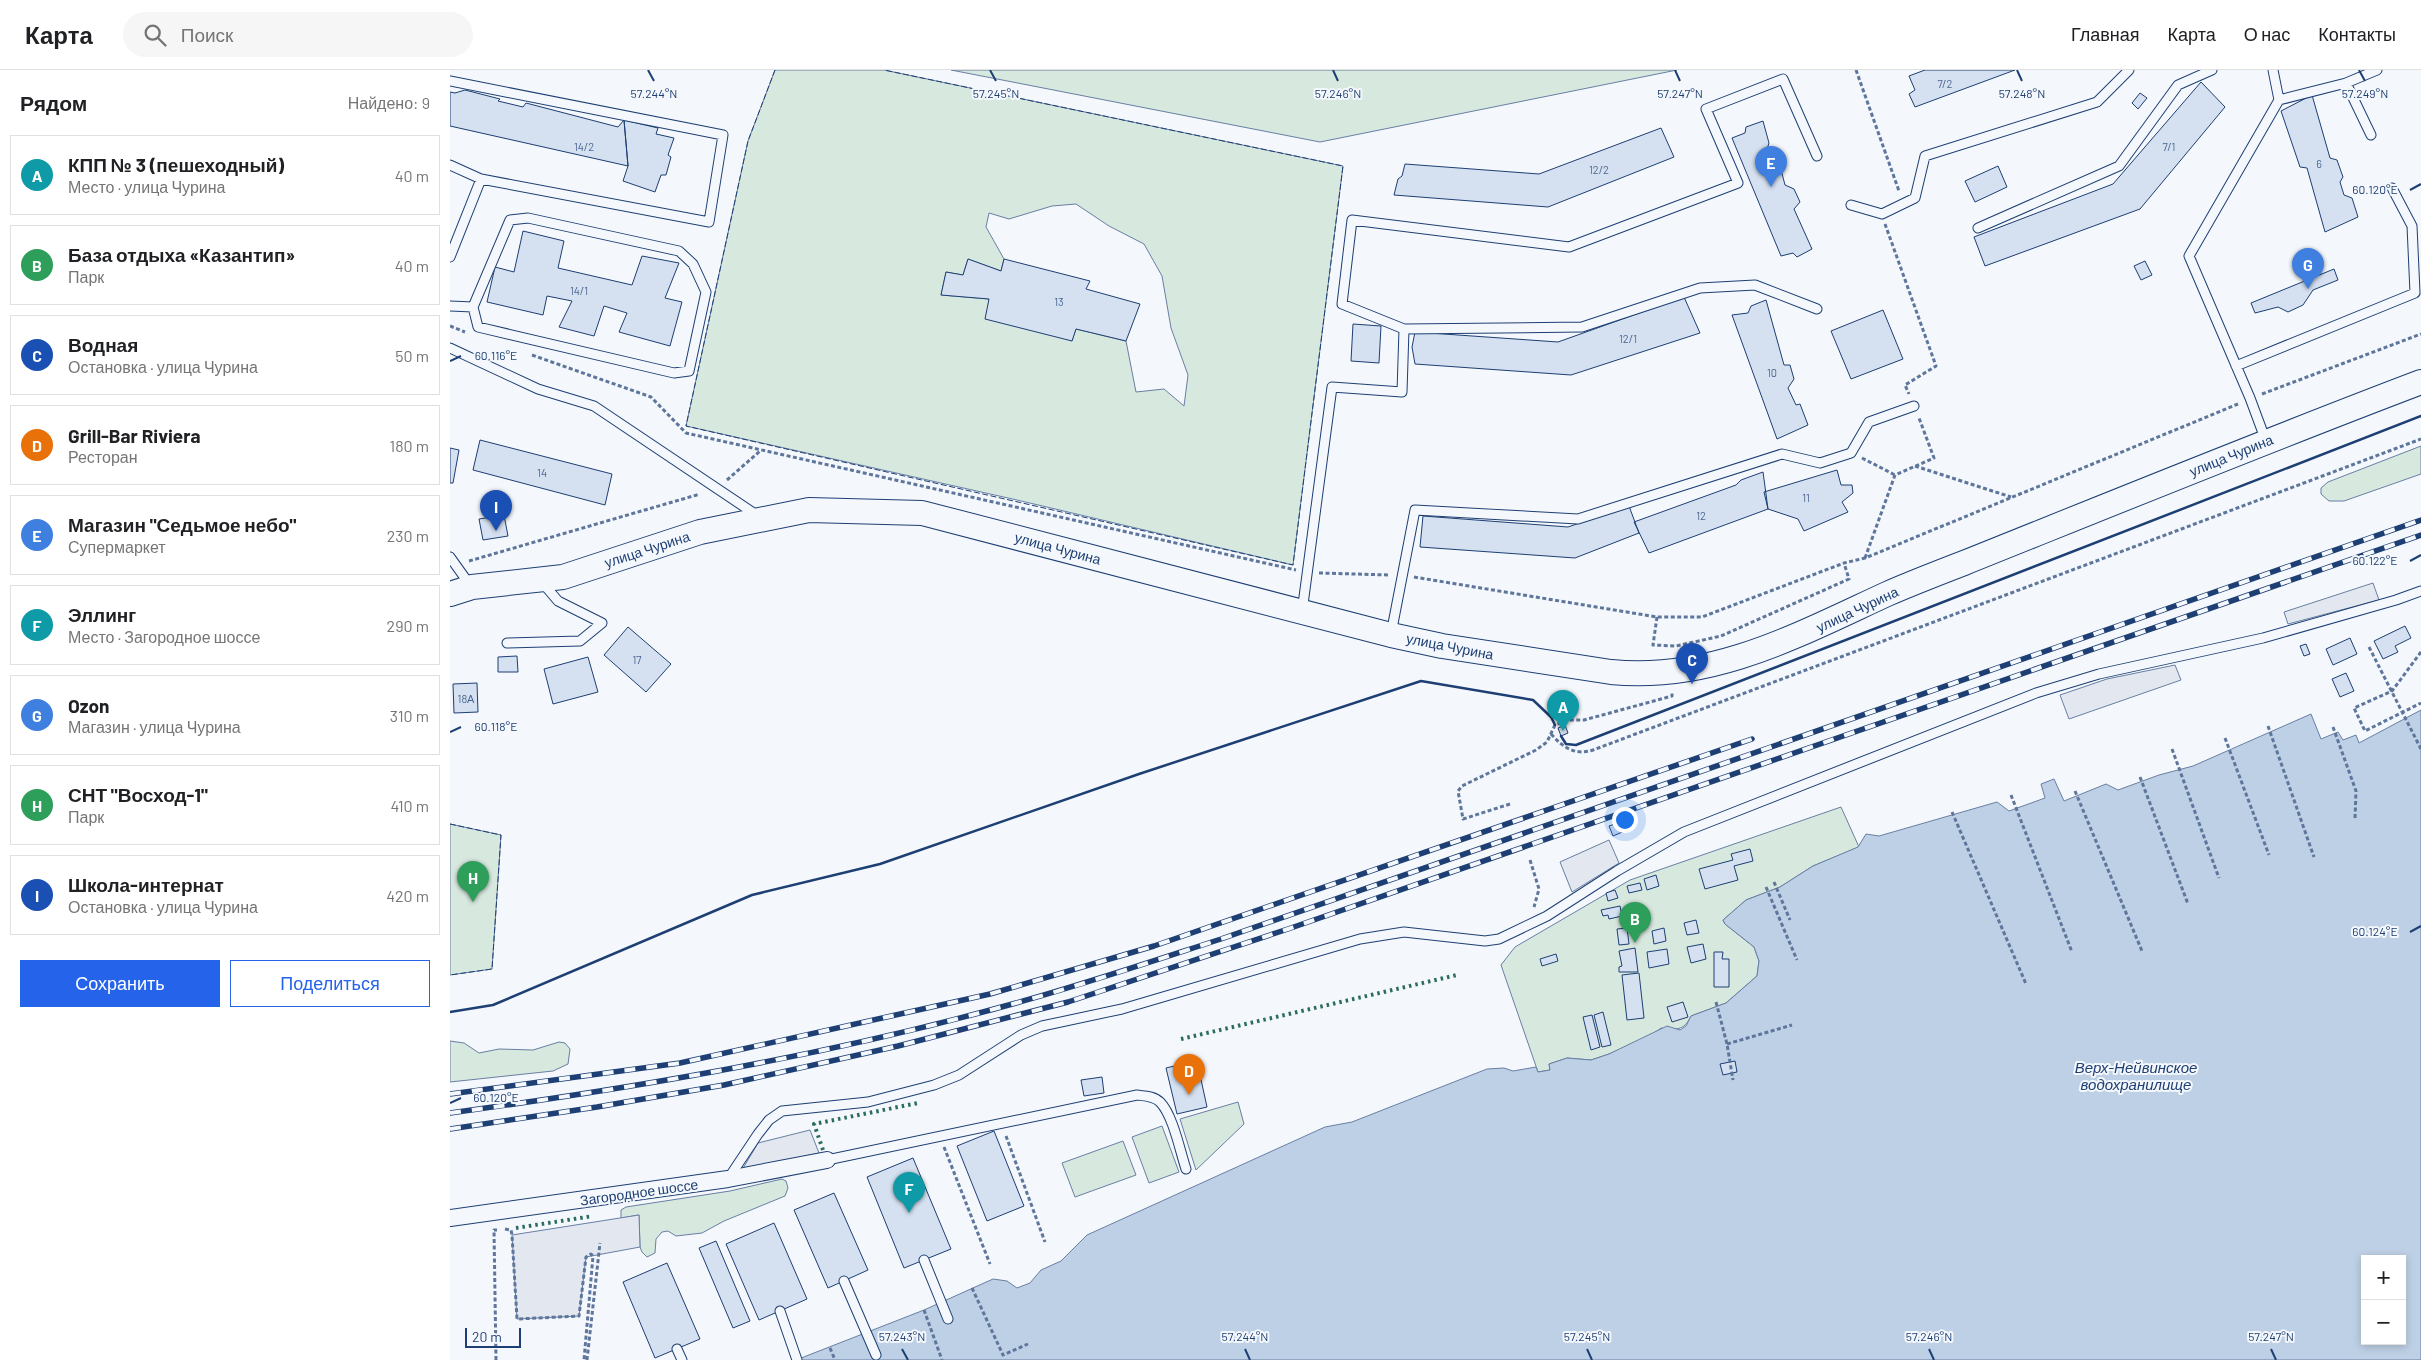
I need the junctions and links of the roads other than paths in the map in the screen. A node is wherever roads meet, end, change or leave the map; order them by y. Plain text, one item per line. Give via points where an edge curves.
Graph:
1 (2129, 70) edge
2 (2212, 70) edge
3 (2273, 70) edge
4 (2377, 70) edge
5 (450, 81) edge
6 (2346, 83) junction
7 (2279, 100) junction
8 (2371, 135) dead end
9 (1817, 156) dead end
10 (450, 165) edge
11 (481, 179) junction
12 (2392, 188) dead end
13 (1851, 205) dead end
14 (2417, 224) edge
15 (1978, 228) dead end
16 (450, 257) edge
17 (450, 306) edge
18 (473, 307) junction
19 (1817, 309) dead end
20 (1404, 329) junction
21 (450, 348) edge
22 (2236, 366) junction
23 (2421, 382) edge
24 (1914, 406) dead end
25 (2266, 441) junction
26 (762, 519) junction
27 (453, 561) edge
28 (541, 581) junction
29 (461, 590) edge
30 (2421, 591) edge
31 (1302, 612) junction
32 (1391, 635) junction
33 (507, 643) dead end
34 (827, 1160) joint
35 (1186, 1169) dead end
36 (728, 1179) junction
37 (450, 1218) edge
38 (924, 1260) dead end
39 (844, 1280) dead end
40 (780, 1311) dead end
41 (948, 1319) dead end
42 (677, 1349) dead end
43 (876, 1354) dead end
44 (682, 1360) edge
45 (797, 1360) edge

1 - 13 lane via 2097,102 1925,156 1915,198 1904,204 1882,214
2 - 15 lane via 2178,85 2119,166
3 - 7 lane
4 - 6 lane
5 - 11 lane via 723,135 709,222
6 - 7 lane
6 - 8 lane
7 - 22 lane via 2189,256
9 - 20 lane via 1782,79 1706,109 1738,183 1569,247 1352,220 1342,304
10 - 11 lane
11 - 16 lane
12 - 14 lane
14 - 22 lane via 2415,293
17 - 18 lane
18 - 18 lane via 478,327 674,373 689,370 706,292 693,264 679,251 528,218 510,220
19 - 20 lane via 1755,285 1700,288 1582,327
20 - 31 lane via 1402,392 1332,387
21 - 26 lane via 538,389 594,406
22 - 25 lane
23 - 25 street, улица Чурина
24 - 32 lane via 1869,422 1851,453 1820,463 1782,454 1578,519 1415,510
25 - 32 street, улица Чурина via 1890,593 1790,639 1732,661 1673,672 1632,674 1442,646
26 - 28 street, улица Чурина via 700,532 563,577
26 - 31 street, улица Чурина via 810,510 922,513
27 - 29 lane
28 - 29 street, улица Чурина
28 - 33 lane via 558,602 602,623 580,641
30 - 36 lane via 2263,638 2099,674 2036,693 1684,832 1532,924 1499,939 1485,942 1404,932 1360,939 1122,1009 1042,1026 1021,1035 959,1075 934,1085 868,1102 782,1112 769,1120
31 - 32 street, улица Чурина
34 - 35 lane via 1137,1095 1158,1100 1167,1113
34 - 36 street, Загородное шоссе
36 - 37 street, Загородное шоссе
38 - 41 lane
39 - 43 lane
40 - 45 lane
42 - 44 lane

